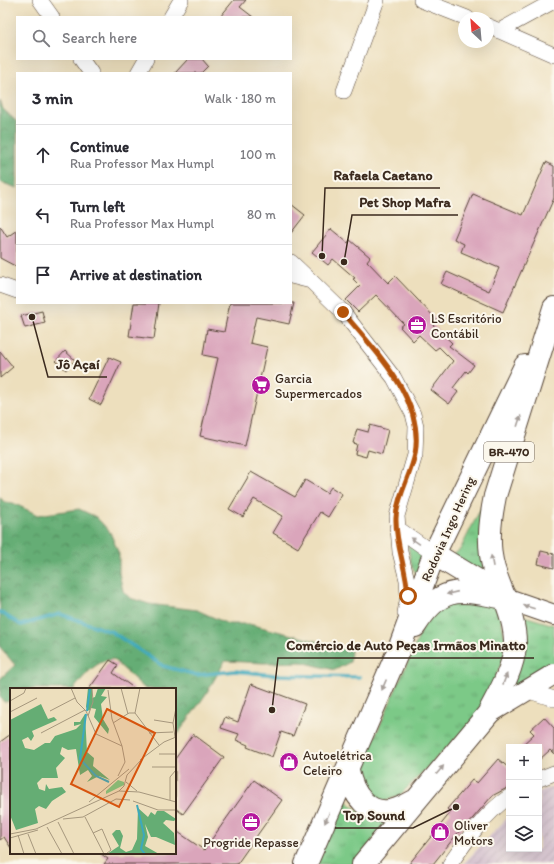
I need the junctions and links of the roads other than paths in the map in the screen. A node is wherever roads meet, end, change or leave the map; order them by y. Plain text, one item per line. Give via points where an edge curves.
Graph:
1 (40, 0) edge
2 (181, 0) edge
3 (377, 0) edge
4 (421, 0) edge
5 (554, 1) edge
6 (458, 14) edge
7 (51, 16) edge
8 (172, 16) edge
9 (494, 29) edge
10 (554, 55) edge
11 (81, 60) edge
12 (145, 60) edge
13 (90, 72) edge
14 (139, 72) edge
15 (344, 91) dead end
16 (292, 263) edge
17 (292, 276) edge
18 (311, 281) junction
19 (0, 285) edge
20 (16, 291) edge
21 (554, 308) edge
22 (396, 528) junction
23 (434, 554) junction
24 (505, 598) junction
25 (554, 615) edge
26 (400, 649) junction
27 (554, 674) edge
28 (526, 690) junction
29 (554, 699) edge
30 (488, 714) junction
31 (348, 770) junction
32 (554, 773) edge
33 (542, 778) edge
34 (506, 799) edge
35 (416, 800) junction
36 (306, 864) edge
37 (363, 864) edge
38 (450, 864) edge

1 - 7 street
2 - 8 street
3 - 15 street
4 - 6 street
5 - 9 street
9 - 10 street
11 - 13 street
12 - 14 street
16 - 18 street
17 - 18 street
18 - 22 street via 343,312 375,352 394,378 413,414 416,426 415,455 400,500
19 - 20 street
21 - 23 highway, Rodovia Ingo Hering / BR-470
24 -> 21 highway, Rodovia Ingo Hering / BR-470 via 494,569 489,525 495,496
23 -> 22 street
22 - 26 street via 408,596
23 - 24 highway
23 - 26 highway, Rodovia Ingo Hering / BR-470
25 -> 24 main road
24 -> 26 highway via 456,592 439,598 419,619
30 -> 24 highway, Rodovia Ingo Hering / BR-470 via 512,662 515,645 514,626
26 -> 31 highway, Rodovia Ingo Hering / BR-470
27 - 28 main road
28 - 29 street
28 - 30 main road
35 -> 30 highway, Rodovia Ingo Hering / BR-470
31 - 35 highway via 357,795 365,804 376,810 396,810
31 -> 36 highway, Rodovia Ingo Hering / BR-470
32 - 33 street
34 - 38 street via 472,833
35 - 37 highway, Rodovia Ingo Hering / BR-470

